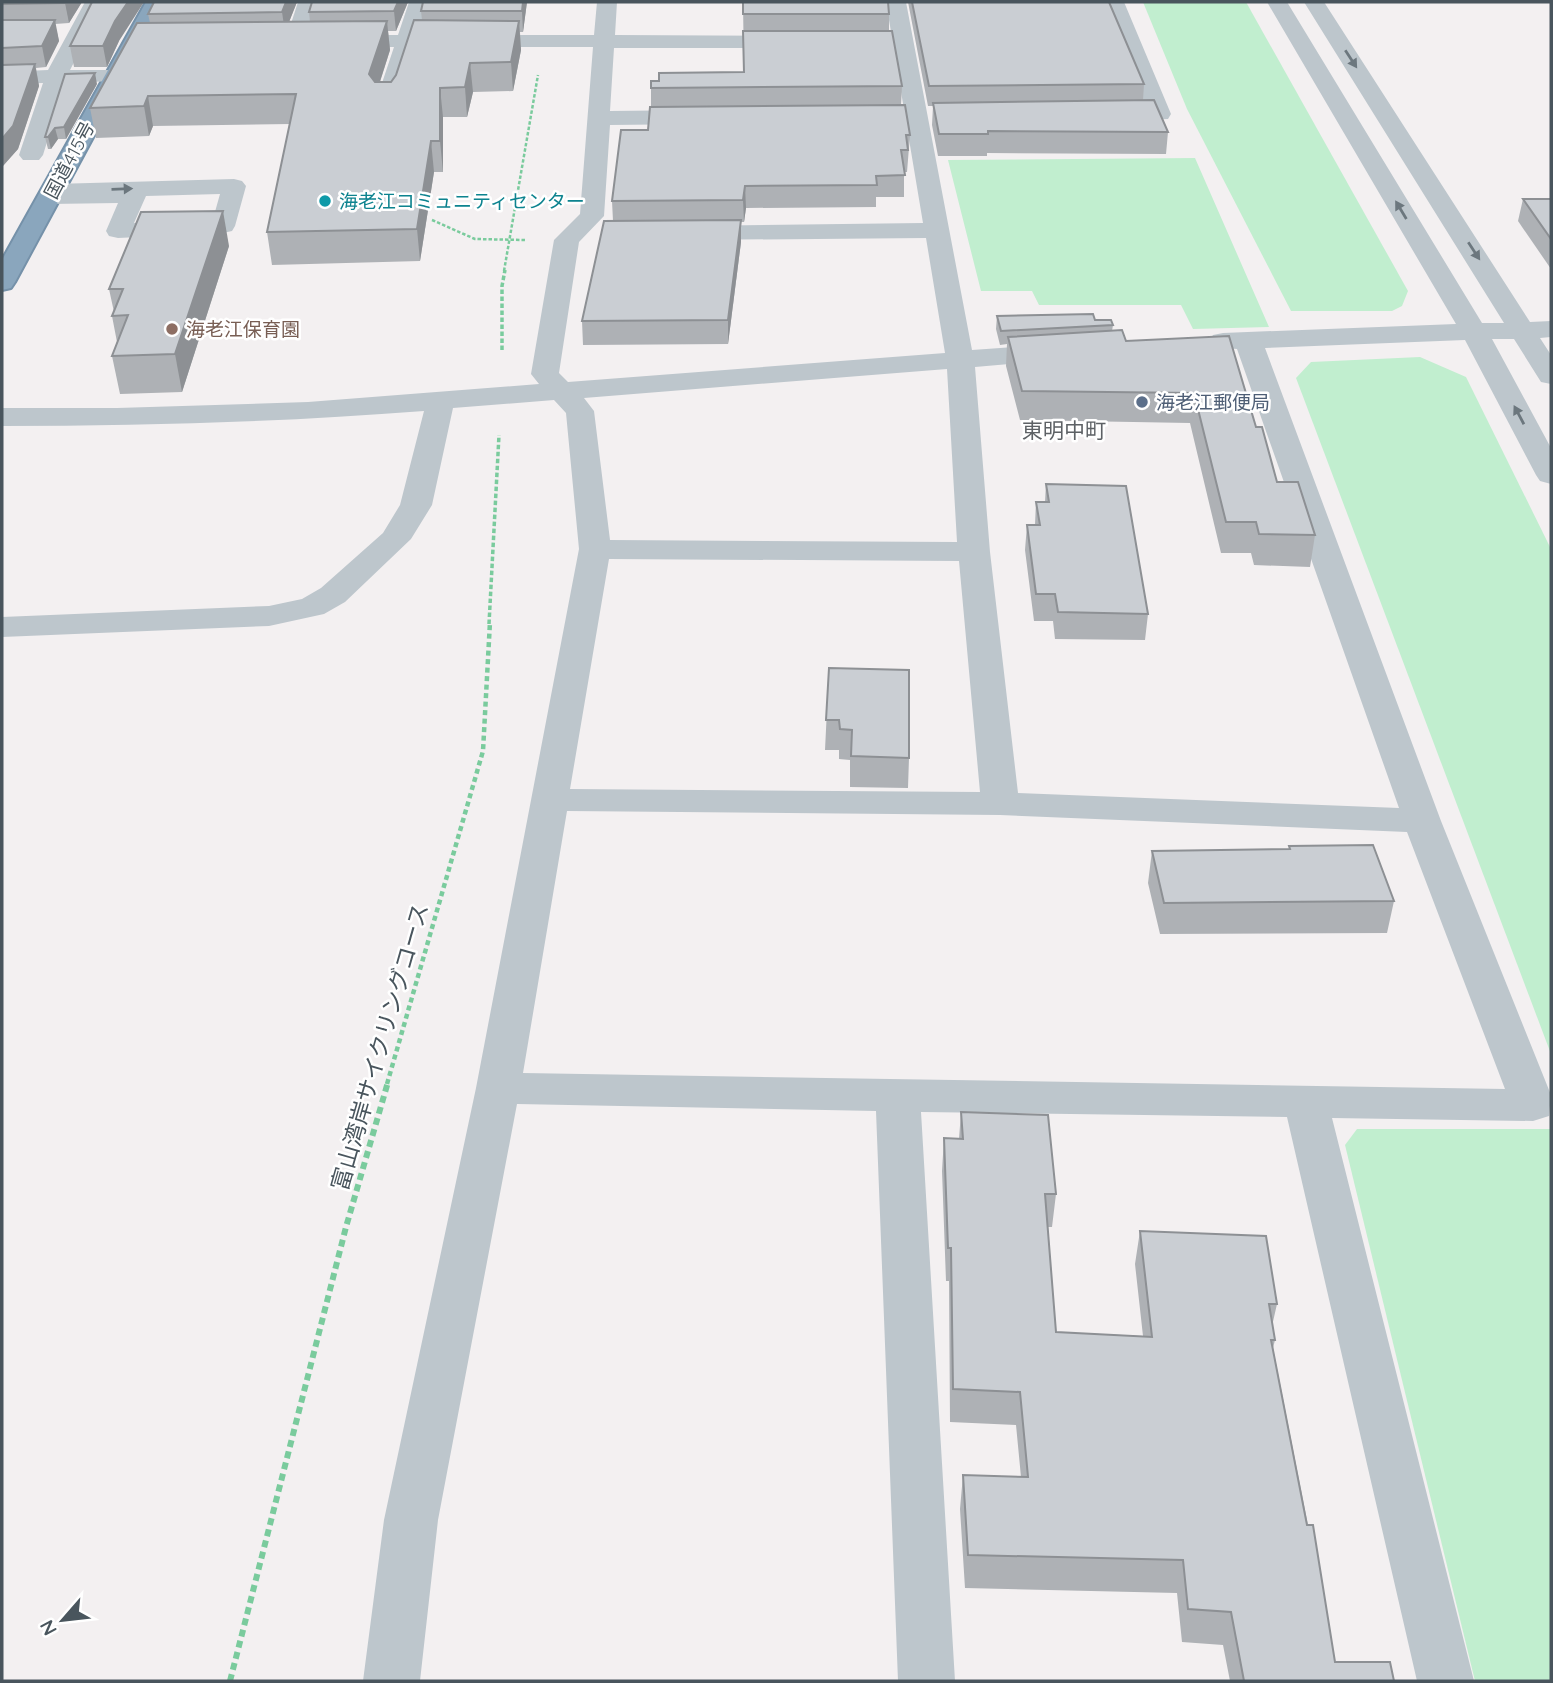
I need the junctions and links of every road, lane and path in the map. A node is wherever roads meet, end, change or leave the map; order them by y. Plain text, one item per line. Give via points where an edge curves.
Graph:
1 (95, 2) edge
2 (156, 2) edge
3 (308, 2) edge
4 (419, 2) edge
5 (607, 2) edge
6 (896, 2) edge
7 (1114, 2) edge
8 (1277, 2) edge
9 (1314, 2) edge
10 (51, 32) edge
11 (75, 32) junction
12 (405, 41) junction
13 (589, 42) junction
14 (821, 42) edge
15 (131, 43) junction
16 (158, 43) edge
17 (538, 74) dead end
18 (114, 75) junction
19 (54, 76) junction
20 (2, 78) edge
21 (386, 104) edge
22 (942, 114) edge
23 (1092, 114) edge
24 (908, 115) junction
25 (722, 117) edge
26 (599, 118) junction
27 (73, 153) junction
28 (52, 194) junction
29 (432, 220) dead end
30 (936, 230) junction
31 (657, 233) edge
32 (602, 234) edge
33 (571, 237) junction
34 (510, 240) junction
35 (2, 282) edge
36 (1538, 330) edge
37 (1474, 332) junction
38 (1248, 340) junction
39 (1193, 343) edge
40 (1084, 350) edge
41 (502, 353) dead end
42 (960, 358) junction
43 (1551, 376) edge
44 (560, 392) junction
45 (440, 402) junction
46 (2, 417) edge
47 (500, 428) dead end
48 (1551, 475) edge
49 (595, 549) junction
50 (974, 552) junction
51 (2, 626) edge
52 (552, 800) junction
53 (1000, 804) junction
54 (1422, 821) junction
55 (498, 1088) junction
56 (898, 1096) junction
57 (1306, 1102) junction
58 (230, 1681) edge
59 (391, 1681) edge
60 (926, 1681) edge
61 (1446, 1681) edge

1 - 11 street
2 - 15 highway, 国道415号
3 - 12 street via 288,42
4 - 12 street
5 - 13 street
6 - 24 street via 895,42
7 - 23 street via 1160,114
37 -> 8 street
9 -> 36 street
10 - 11 street
11 - 19 street
12 - 13 street
12 - 21 street
13 - 14 street
13 - 26 street
15 - 16 street
15 - 18 highway, 国道415号
17 - 34 path
18 - 19 street
18 - 27 highway, 国道415号
19 - 20 street
19 - 27 street via 21,155
22 - 24 street
24 - 30 street
25 - 26 street
26 - 33 street via 592,216
27 - 28 highway, 国道415号
28 -> 28 street via 234,186 223,226 118,231 134,195
28 - 35 highway, 国道415号
29 - 34 path via 475,239
30 - 31 street
30 - 42 street
32 - 33 street
33 - 34 path
33 - 44 street via 545,374
34 - 41 path via 502,286
36 - 37 street
36 - 43 street
37 - 38 street
48 -> 37 street
38 - 39 street
38 - 54 street
40 - 42 street
42 - 44 street
42 - 50 street
44 - 45 street
44 - 49 street via 580,411
45 - 46 street via 294,412
45 - 51 street via 416,505 396,539 333,595 312,607 269,616
47 - 58 path, 富山湾岸サイクリングコース via 483,751 346,1227
49 - 50 street
49 - 52 street
50 - 53 street
52 - 53 street
52 - 55 street
53 - 54 street
54 - 57 street via 1533,1105
55 - 56 street
55 - 59 street via 411,1520
56 - 57 street
56 - 60 street
57 - 61 street

